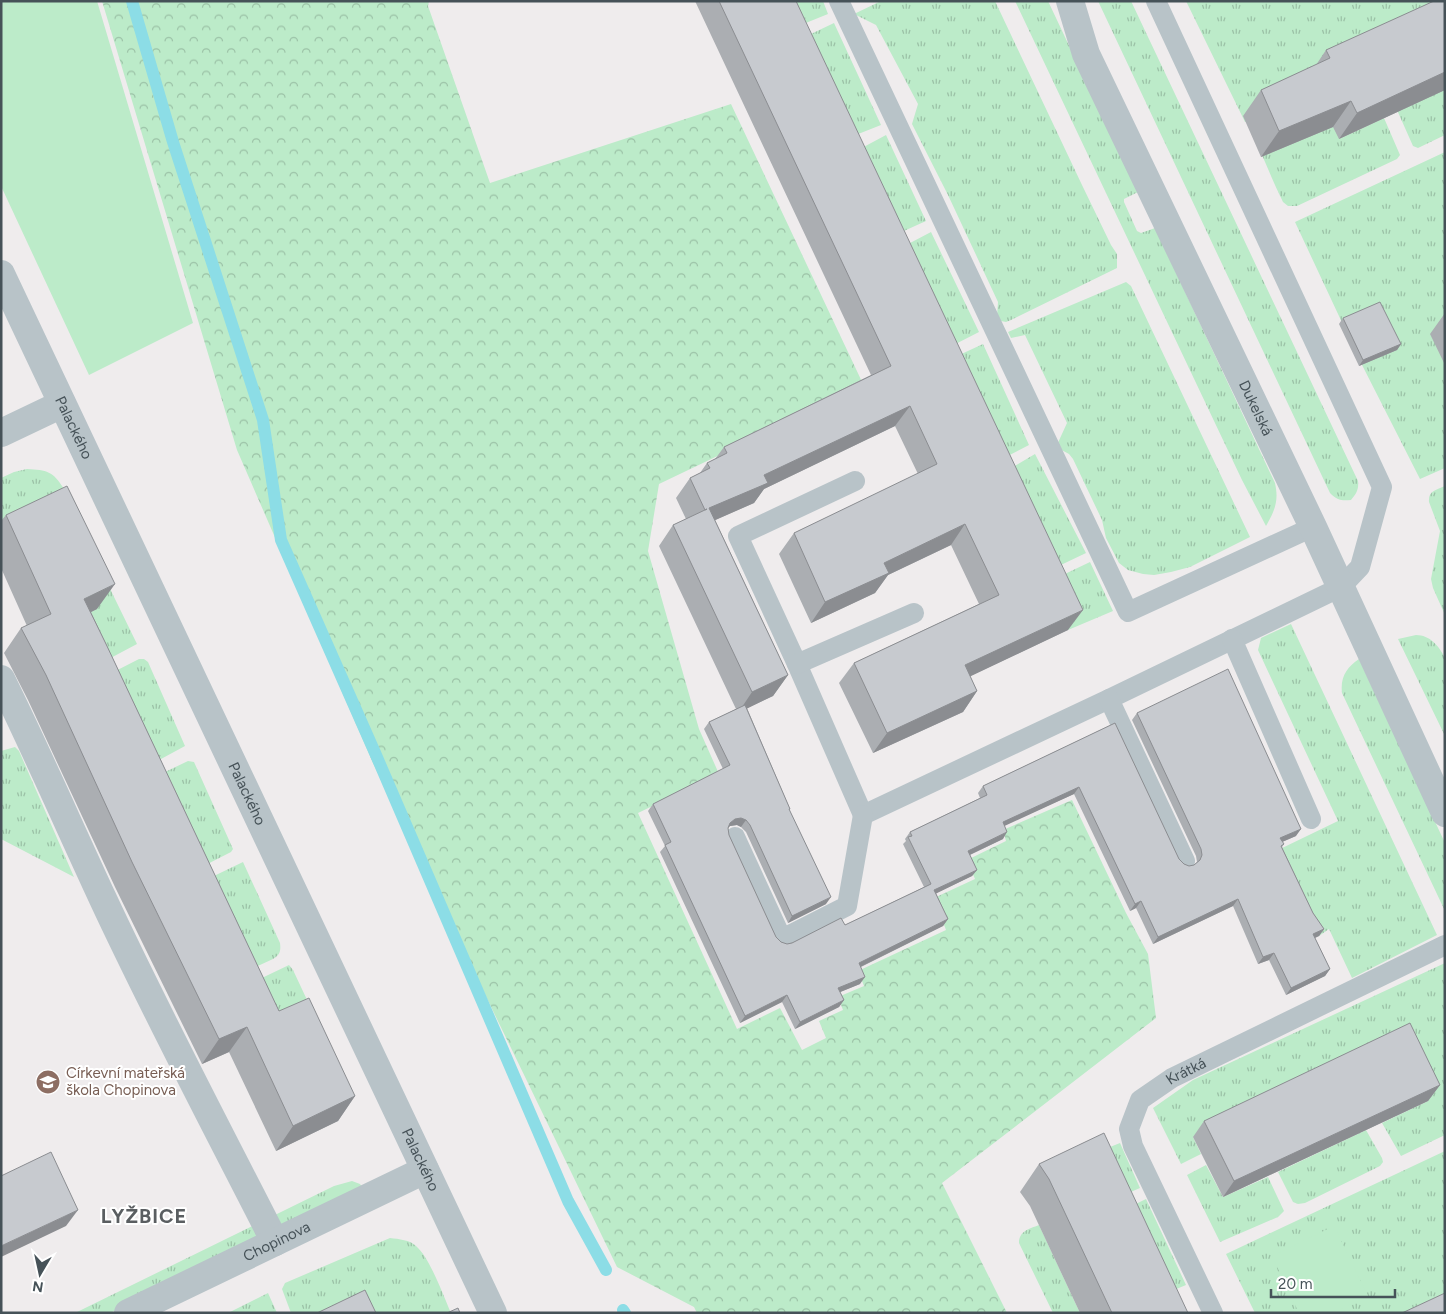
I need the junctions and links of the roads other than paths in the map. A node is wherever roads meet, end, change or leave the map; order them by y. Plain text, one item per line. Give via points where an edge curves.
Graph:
1 (839, 1) edge
2 (1070, 1) edge
3 (1156, 1) edge
4 (1, 274) edge
5 (62, 404) junction
6 (1, 433) edge
7 (855, 481) dead end
8 (1313, 527) junction
9 (1341, 587) junction
10 (914, 613) dead end
11 (1232, 639) junction
12 (797, 664) junction
13 (1, 679) edge
14 (1109, 699) junction
15 (1445, 813) edge
16 (863, 815) junction
17 (1311, 819) dead end
18 (735, 837) dead end
19 (1185, 861) dead end
20 (1445, 944) edge
21 (425, 1170) junction
22 (275, 1242) junction
23 (128, 1313) edge
24 (493, 1313) edge
25 (1213, 1313) edge

1 - 8 lane via 1128,612
2 - 8 street, Dukelská via 1086,54
3 - 9 lane via 1382,487 1360,567
4 - 5 street, Palackého
5 - 6 street
5 - 21 street, Palackého
7 - 12 lane via 738,536
8 - 9 street, Dukelská
9 - 11 lane
9 - 15 street, Dukelská
10 - 12 lane
11 - 14 lane
11 - 17 lane
12 - 16 lane
13 - 22 street via 132,959
14 - 16 lane
14 - 19 lane
16 - 18 lane via 847,906 782,939
20 - 25 lane, Krátká via 1172,1078 1140,1100 1129,1130 1133,1146
21 - 22 street, Chopinova
21 - 24 street, Palackého
22 - 23 street, Chopinova

